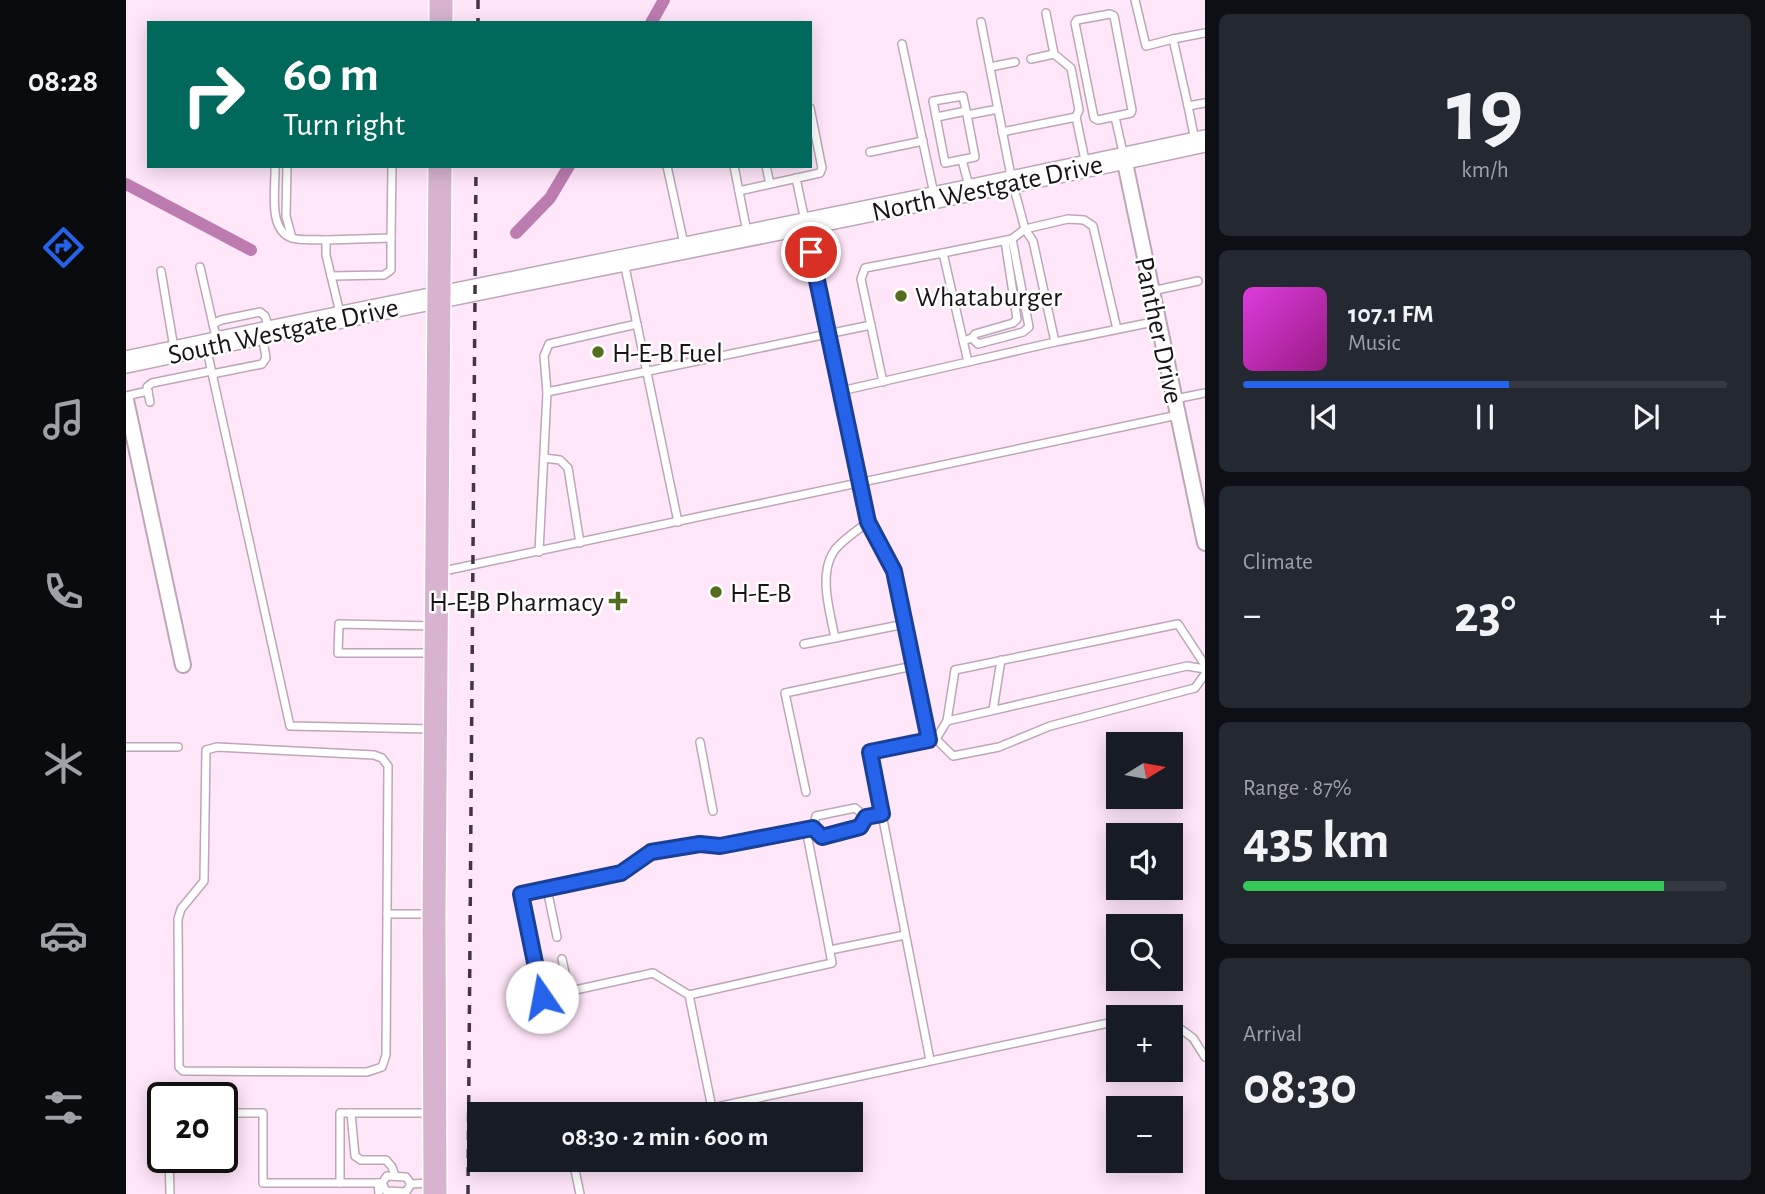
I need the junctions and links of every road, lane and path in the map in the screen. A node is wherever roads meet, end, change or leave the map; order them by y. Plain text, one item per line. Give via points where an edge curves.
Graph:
1 (441, 0) edge
2 (1135, 0) edge
3 (1046, 13) dead end
4 (441, 21) edge
5 (981, 22) dead end
6 (1205, 33) edge
7 (1173, 39) junction
8 (902, 44) dead end
9 (1054, 54) junction
10 (1031, 59) dead end
11 (1014, 62) dead end
12 (990, 67) junction
13 (1205, 103) edge
14 (1188, 106) junction
15 (998, 109) junction
16 (967, 113) junction
17 (937, 117) junction
18 (1076, 117) junction
19 (1115, 117) junction
20 (812, 118) edge
21 (1002, 132) junction
22 (923, 141) junction
23 (1200, 142) edge
24 (870, 152) dead end
25 (1124, 158) junction
26 (962, 160) junction
27 (1086, 166) junction
28 (275, 168) edge
29 (287, 168) edge
30 (392, 168) edge
31 (440, 168) edge
32 (667, 168) edge
33 (734, 168) edge
34 (766, 168) edge
35 (796, 178) junction
36 (1012, 181) junction
37 (770, 184) junction
38 (970, 190) junction
39 (739, 191) junction
40 (935, 197) junction
41 (805, 224) junction
42 (1026, 229) junction
43 (748, 236) junction
44 (292, 238) junction
45 (391, 238) junction
46 (326, 240) junction
47 (1008, 240) junction
48 (685, 249) junction
49 (943, 253) junction
50 (624, 262) junction
51 (200, 267) dead end
52 (161, 271) dead end
53 (331, 276) junction
54 (1198, 281) dead end
55 (1152, 290) junction
56 (439, 297) junction
57 (341, 317) junction
58 (1158, 321) junction
59 (637, 324) junction
60 (871, 325) junction
61 (1117, 329) junction
62 (266, 332) junction
63 (829, 333) junction
64 (212, 338) junction
65 (968, 340) junction
66 (1055, 342) junction
67 (174, 352) junction
68 (126, 362) edge
69 (968, 362) junction
70 (647, 371) junction
71 (212, 373) junction
72 (883, 382) junction
73 (148, 391) junction
74 (841, 391) junction
75 (547, 392) junction
76 (1205, 393) edge
77 (126, 398) edge
78 (1175, 400) junction
79 (150, 402) dead end
80 (1178, 415) junction
81 (544, 458) junction
82 (861, 483) junction
83 (678, 522) junction
84 (868, 522) junction
85 (580, 543) junction
86 (1205, 543) edge
87 (539, 552) junction
88 (438, 573) junction
89 (905, 624) junction
90 (437, 626) junction
91 (835, 638) junction
92 (804, 644) dead end
93 (437, 653) junction
94 (1001, 660) junction
95 (183, 665) dead end
96 (913, 666) junction
97 (1205, 670) edge
98 (993, 710) junction
99 (947, 720) junction
100 (436, 729) junction
101 (933, 739) junction
102 (700, 742) dead end
103 (126, 747) edge
104 (178, 747) dead end
105 (806, 792) dead end
106 (713, 811) dead end
107 (882, 814) junction
108 (866, 817) junction
109 (810, 829) junction
110 (547, 889) junction
111 (387, 914) junction
112 (434, 914) junction
113 (905, 934) junction
114 (557, 937) dead end
115 (830, 950) junction
116 (562, 959) dead end
117 (569, 991) junction
118 (689, 995) junction
119 (1106, 1023) edge
120 (1183, 1031) edge
121 (1205, 1057) edge
122 (930, 1060) junction
123 (711, 1102) edge
124 (739, 1102) edge
125 (238, 1113) edge
126 (351, 1113) junction
127 (435, 1113) junction
128 (575, 1172) edge
129 (169, 1173) edge
130 (394, 1177) junction
131 (340, 1183) junction
132 (380, 1183) junction
133 (411, 1184) junction
134 (435, 1189) edge
135 (170, 1194) edge
136 (379, 1194) edge
137 (580, 1194) edge

1 - 4 main road
2 - 7 lane via 1146,46
3 - 9 lane
5 - 12 lane
6 - 7 lane
7 - 14 lane
8 - 22 lane
9 - 10 lane
9 - 18 lane via 1071,68 1079,110
11 - 12 lane
12 - 15 lane
13 - 14 lane
14 - 23 lane
15 - 16 lane
15 - 21 lane
16 - 17 lane
16 - 17 lane via 963,96 933,101
16 - 26 lane via 975,157
17 - 26 lane via 945,163
18 - 21 lane
18 - 27 lane
19 - 19 lane via 1132,110 1114,16 1077,20 1094,118
19 - 25 lane
20 - 35 lane via 822,168 820,173
21 - 36 lane
22 - 24 lane
22 - 40 lane
23 - 25 street, North Westgate Drive
25 - 27 street, North Westgate Drive
25 - 55 street, Panther Drive
26 - 38 lane
27 - 36 street, North Westgate Drive
28 - 44 lane via 276,219 279,230
29 - 44 lane via 286,216
30 - 45 lane
31 - 56 main road
32 - 48 lane
33 - 39 lane
34 - 37 lane
35 - 37 lane
35 - 41 lane
36 - 38 street, North Westgate Drive
36 - 42 lane
37 - 39 lane
38 - 40 street, North Westgate Drive
39 - 43 lane
40 - 41 street, North Westgate Drive
41 - 43 street, North Westgate Drive
41 - 63 lane
42 - 47 lane
42 - 61 lane via 1076,218 1093,226
42 - 66 lane via 1033,242
43 - 48 street, North Westgate Drive
44 - 46 lane
45 - 46 lane
45 - 53 lane via 391,270 384,275
46 - 53 lane
47 - 49 lane
47 - 65 lane via 1017,319
47 - 65 lane via 1029,327 978,344
48 - 50 street, North Westgate Drive
49 - 60 lane via 865,268 861,279
49 - 65 lane
50 - 56 street, North Westgate Drive
50 - 59 lane
51 - 64 lane
52 - 67 lane
53 - 57 lane
54 - 55 lane
55 - 58 street, Panther Drive
56 - 57 street, South Westgate Drive
56 - 88 main road
57 - 62 street, South Westgate Drive
58 - 61 lane
58 - 78 street, Panther Drive
59 - 70 lane
59 - 75 lane via 549,344 544,356
60 - 63 lane
60 - 72 lane
61 - 66 lane
62 - 64 street, South Westgate Drive
62 - 71 lane via 262,364
63 - 70 lane
63 - 74 lane
64 - 67 street, South Westgate Drive
64 - 71 lane
65 - 69 lane
66 - 69 lane
67 - 68 street, South Westgate Drive
69 - 72 lane
70 - 75 lane
70 - 83 lane
71 - 73 lane via 152,383
71 - 100 lane via 290,726
72 - 74 lane
73 - 77 lane
73 - 79 lane
74 - 82 lane
75 - 81 lane
76 - 78 lane
77 - 95 street
78 - 80 street, Panther Drive
80 - 82 lane
80 - 86 street, Panther Drive
81 - 85 lane via 560,460 568,468
81 - 87 lane
82 - 83 lane
82 - 84 lane
83 - 85 lane
84 - 89 lane via 894,571
84 - 91 lane via 835,550 827,570
85 - 87 lane
87 - 88 lane
88 - 90 main road
89 - 91 lane
89 - 96 lane
90 - 93 main road
90 - 93 lane via 339,624 338,653
91 - 92 lane
93 - 100 main road
94 - 97 lane via 1178,624
94 - 98 lane
94 - 99 lane via 955,670
96 - 101 lane
96 - 105 lane via 785,693
97 - 98 lane via 1187,666
97 - 101 lane via 1195,688 1050,726 999,747 953,756
98 - 99 lane
99 - 101 lane
100 - 112 main road
101 - 107 lane via 870,752
102 - 106 lane
103 - 104 lane
107 - 108 lane
107 - 113 lane
108 - 109 lane via 860,827 822,837
108 - 109 lane via 855,808 816,816
109 - 110 lane via 720,846 700,844 651,852 621,873
109 - 115 lane
110 - 114 lane
110 - 117 lane via 521,894 542,997
111 - 111 lane via 386,1055 382,1067 367,1072 183,1071 179,1067 178,919 204,881 206,750 382,758 388,766
111 - 112 lane
112 - 127 main road
113 - 115 lane
113 - 122 lane
115 - 118 lane via 832,963
116 - 117 lane
117 - 118 lane via 653,973
118 - 123 lane
119 - 122 lane
120 - 121 lane
122 - 124 lane
125 - 131 lane via 263,1113 263,1183
126 - 127 lane
126 - 130 lane via 355,1156 386,1160
126 - 131 lane via 340,1113
127 - 134 main road
128 - 137 lane
129 - 135 lane
130 - 132 lane via 387,1176
130 - 133 lane via 406,1177
131 - 132 lane
132 - 133 lane via 386,1192 406,1192
132 - 136 lane
133 - 134 lane

